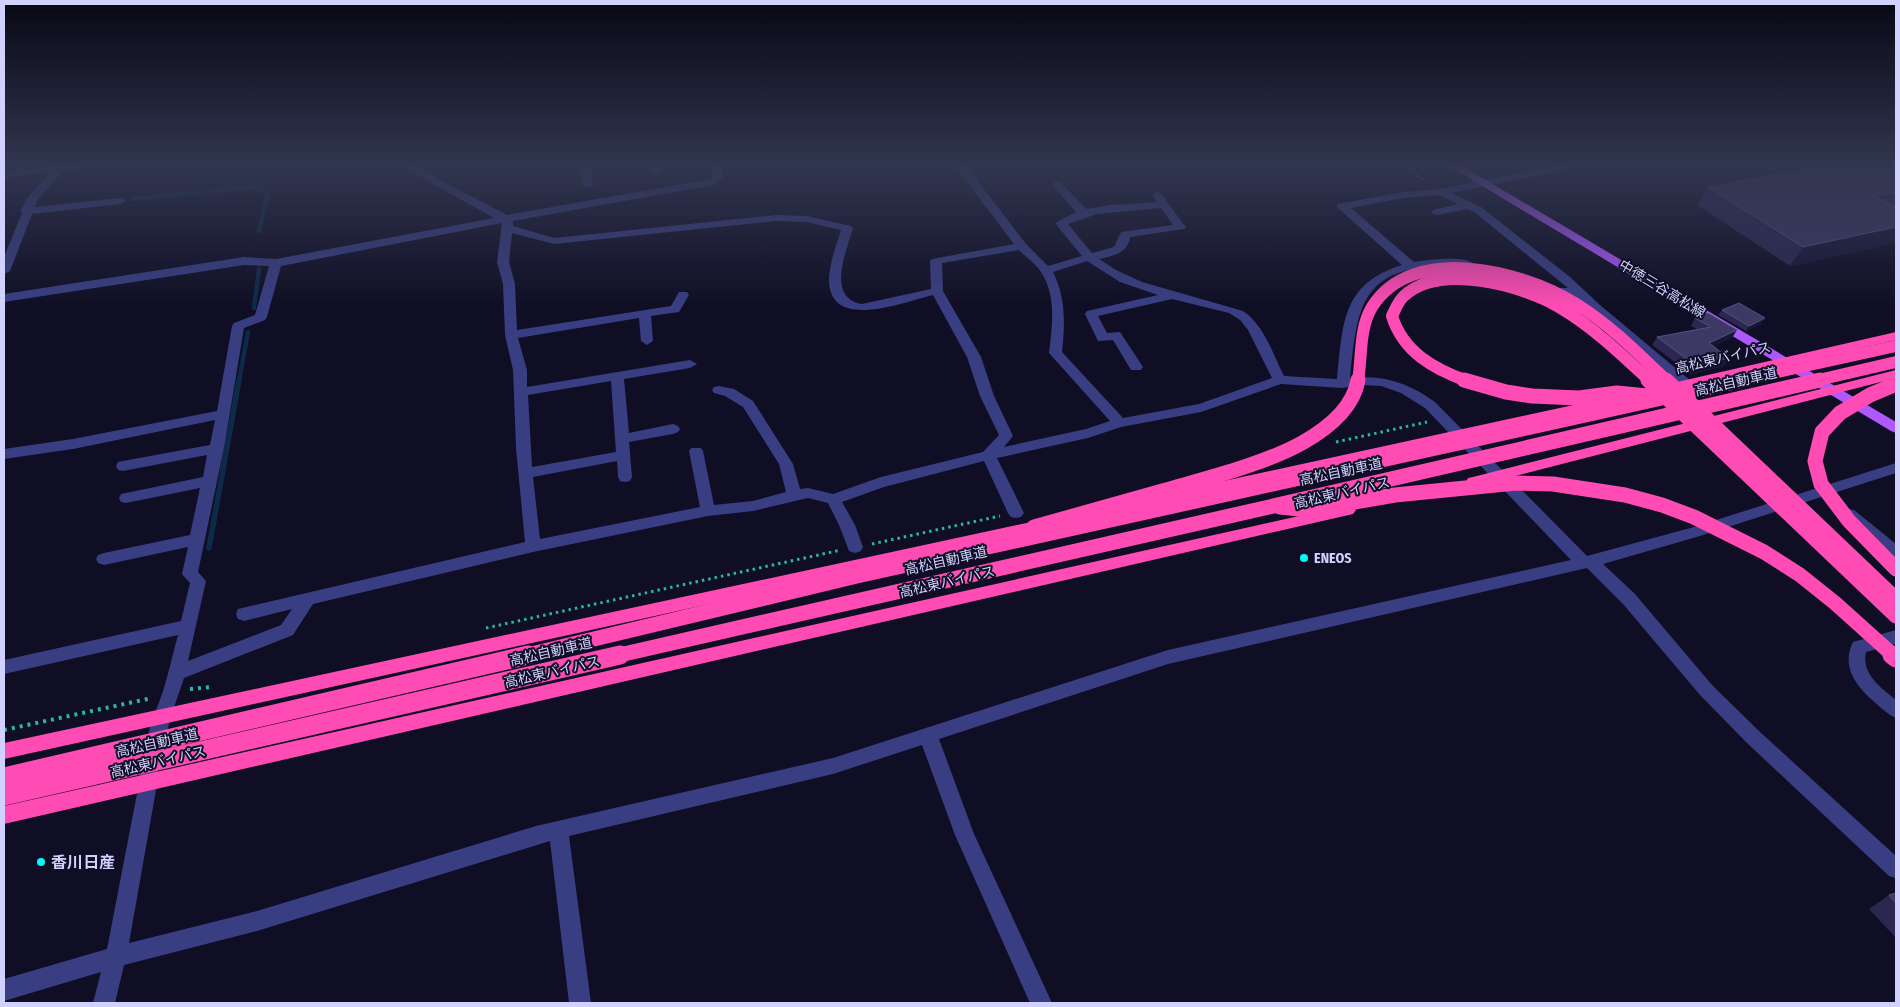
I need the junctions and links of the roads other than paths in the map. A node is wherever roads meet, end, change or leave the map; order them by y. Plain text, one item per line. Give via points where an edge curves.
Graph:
1 (25, 213) edge
2 (490, 213) edge
3 (553, 213) edge
4 (996, 213) edge
5 (1090, 213) edge
6 (1170, 213) edge
7 (1350, 213) edge
8 (1482, 213) edge
9 (1534, 213) edge
10 (1084, 214) joint
11 (506, 222) junction
12 (17, 238) junction
13 (4, 240) edge
14 (1022, 246) junction
15 (1089, 257) junction
16 (276, 263) junction
17 (1411, 266) junction
18 (1046, 270) junction
19 (4, 271) edge
20 (936, 291) junction
21 (683, 295) dead end
22 (1171, 295) junction
23 (4, 298) edge
24 (1596, 308) junction
25 (645, 314) junction
26 (511, 335) junction
27 (1896, 336) edge
28 (647, 341) dead end
29 (1896, 346) edge
30 (1785, 362) junction
31 (1896, 362) edge
32 (690, 364) dead end
33 (1136, 367) dead end
34 (1896, 374) edge
35 (617, 376) junction
36 (1280, 380) junction
37 (1343, 384) junction
38 (1686, 384) junction
39 (1896, 384) edge
40 (1832, 389) junction
41 (719, 390) dead end
42 (521, 392) junction
43 (1659, 398) junction
44 (223, 414) junction
45 (1120, 423) junction
46 (1896, 428) edge
47 (673, 429) dead end
48 (1458, 435) junction
49 (622, 439) junction
50 (217, 448) junction
51 (696, 451) dead end
52 (4, 454) edge
53 (624, 455) junction
54 (988, 455) junction
55 (123, 466) dead end
56 (1896, 468) edge
57 (526, 473) junction
58 (1499, 476) junction
59 (625, 477) dead end
60 (210, 481) junction
61 (1821, 491) junction
62 (794, 495) junction
63 (126, 498) dead end
64 (833, 499) junction
65 (1267, 506) junction
66 (708, 511) junction
67 (1016, 512) road end
68 (198, 539) junction
69 (533, 546) junction
70 (855, 547) road end
71 (1896, 552) edge
72 (104, 559) dead end
73 (1587, 562) junction
74 (1896, 568) edge
75 (857, 576) junction
76 (1896, 598) edge
77 (308, 599) junction
78 (244, 614) dead end
79 (1896, 616) edge
80 (189, 626) junction
81 (1896, 637) edge
82 (1896, 658) edge
83 (4, 667) edge
84 (176, 673) junction
85 (1896, 710) edge
86 (162, 716) junction
87 (928, 735) junction
88 (4, 751) edge
89 (4, 777) edge
90 (148, 782) junction
91 (4, 796) edge
92 (4, 815) edge
93 (558, 830) junction
94 (1896, 869) edge
95 (116, 957) junction
96 (4, 990) edge
97 (104, 1003) edge
98 (580, 1003) edge
99 (1041, 1003) edge

1 - 12 street
2 - 11 street
3 - 11 street
4 - 14 street
5 - 10 street
6 - 15 street via 1180,227 1125,234 1122,248
7 - 17 street
8 - 24 street
9 - 30 main road, 中徳三谷高松線
10 - 15 street via 1061,223
11 - 16 street
11 - 20 street via 554,241 776,218 807,219 848,228 834,282 838,298 852,308
11 - 26 street via 503,262 509,284
12 - 13 street
12 - 19 street
14 - 18 street
14 - 20 street via 936,261
15 - 18 street
15 - 22 street via 1137,285
16 - 23 street via 244,262
16 - 44 street via 261,317 238,326
17 - 24 street via 1464,263 1496,268 1538,279
17 - 37 street via 1388,274 1370,286 1358,300
18 - 45 street via 1055,285 1060,316 1056,353
20 - 54 street via 974,357 987,396 1006,436
21 - 25 street via 675,310
22 - 33 street via 1090,314 1104,338 1116,335
22 - 36 street via 1243,316
24 - 38 street
25 - 26 street
25 - 28 street
26 - 42 street via 520,370
27 - 30 highway, 高松東バイパス
29 - 43 highway, 高松自動車道, bridge
30 - 38 highway, 高松東バイパス
30 - 40 main road, 中徳三谷高松線
31 - 65 highway, 高松自動車道, bridge
32 - 35 street
34 - 40 highway, 高松東バイパス
35 - 42 street
35 - 49 street
36 - 37 street via 1297,378
36 - 45 street via 1201,408
37 - 48 street via 1379,382 1415,393
38 - 48 highway, 高松東バイパス
39 - 74 highway, bridge via 1870,395 1840,414 1822,432 1814,461 1821,484
40 - 46 main road, 中徳三谷高松線
40 - 58 highway, 高松東バイパス
41 - 62 street via 729,392 748,404 786,464
42 - 57 street
43 - 75 highway, 高松自動車道, bridge
43 - 79 highway, bridge via 1618,393 1579,398 1486,388 1422,359 1397,333 1392,316 1403,297 1425,284 1453,279 1487,282 1523,291 1551,304 1614,347
44 - 50 street
44 - 52 street via 73,444
45 - 54 street
47 - 49 street
48 - 58 street
48 - 86 highway, 高松東バイパス
49 - 53 street
50 - 55 street
50 - 60 street
51 - 66 street
53 - 57 street
53 - 59 street
54 - 64 street via 881,482
54 - 67 street
56 - 61 street
57 - 69 street
58 - 73 street
58 - 90 highway, 高松東バイパス
60 - 63 street
60 - 68 street
61 - 71 street
61 - 73 street via 1695,532
62 - 64 street via 808,493
62 - 66 street via 753,506
64 - 70 street
65 - 82 highway, bridge via 1309,510 1395,495 1516,484 1553,484 1625,495 1694,517 1764,552 1835,603
65 - 91 highway, 高松自動車道, bridge
66 - 69 street
68 - 72 street
68 - 80 street via 190,574 198,582
69 - 77 street
73 - 87 street via 1168,657
73 - 94 street via 1629,599 1706,690 1752,737
75 - 76 highway, bridge via 1235,471 1306,441 1338,417 1355,394 1368,318 1371,308 1386,288 1413,273 1447,268 1483,270 1522,278 1558,293 1593,315 1627,343
75 - 89 highway, 高松自動車道, bridge via 275,716
77 - 78 street
77 - 84 street via 287,630
80 - 83 street
80 - 84 street
81 - 85 street via 1859,647 1856,667 1865,684
84 - 86 street
86 - 88 highway, 高松東バイパス
86 - 90 street
87 - 93 street via 833,766
87 - 99 street via 966,835
90 - 92 highway, 高松東バイパス
90 - 95 street
93 - 95 street via 257,921
93 - 98 street
95 - 96 street
95 - 97 street

